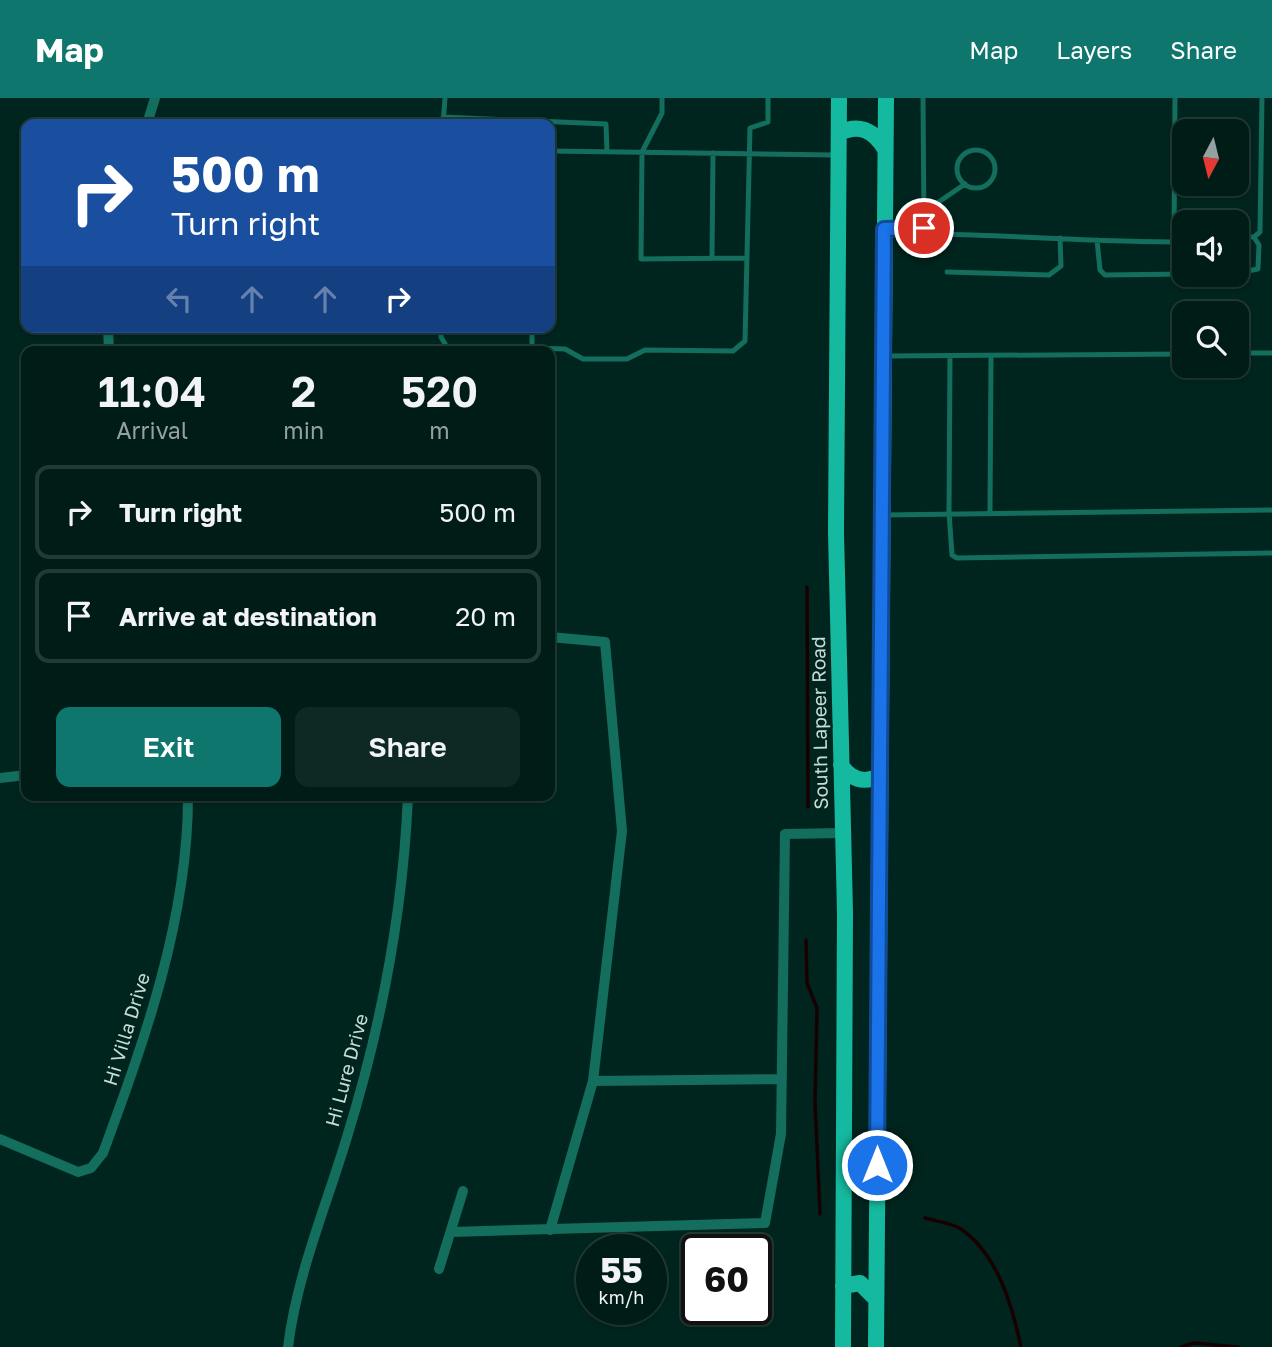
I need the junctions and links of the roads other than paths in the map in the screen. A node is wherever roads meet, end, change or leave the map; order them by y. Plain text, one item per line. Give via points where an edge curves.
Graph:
1 (155, 98) edge
2 (445, 98) edge
3 (662, 98) edge
4 (768, 98) edge
5 (839, 98) edge
6 (886, 98) edge
7 (923, 98) edge
8 (1175, 98) edge
9 (1262, 98) edge
10 (443, 117) joint
11 (148, 119) edge
12 (490, 119) edge
13 (555, 122) edge
14 (839, 133) junction
15 (886, 149) junction
16 (555, 151) edge
17 (607, 152) junction
18 (642, 152) junction
19 (713, 153) junction
20 (748, 153) junction
21 (839, 155) junction
22 (965, 184) junction
23 (1174, 210) edge
24 (924, 213) junction
25 (924, 228) junction
26 (884, 229) junction
27 (1060, 237) junction
28 (1249, 237) edge
29 (1254, 237) junction
30 (1097, 240) junction
31 (1172, 242) edge
32 (712, 258) junction
33 (747, 258) junction
34 (1249, 271) edge
35 (947, 272) dead end
36 (1172, 274) edge
37 (555, 349) edge
38 (1249, 353) edge
39 (1272, 353) edge
40 (1172, 354) edge
41 (884, 356) junction
42 (950, 356) junction
43 (990, 357) junction
44 (1272, 510) edge
45 (949, 512) junction
46 (990, 512) junction
47 (884, 515) junction
48 (1272, 553) edge
49 (555, 638) edge
50 (841, 765) junction
51 (21, 776) edge
52 (879, 776) junction
53 (0, 778) edge
54 (188, 801) edge
55 (408, 801) edge
56 (843, 834) junction
57 (782, 1079) junction
58 (593, 1082) junction
59 (0, 1139) edge
60 (463, 1191) dead end
61 (550, 1230) junction
62 (451, 1232) junction
63 (439, 1269) dead end
64 (843, 1286) junction
65 (876, 1299) junction
66 (288, 1347) edge
67 (843, 1347) edge
68 (876, 1347) edge

1 - 11 street
2 - 10 lane
3 - 18 lane via 662,113
4 - 20 lane via 768,122 750,128
5 - 14 main road, South Lapeer Road
6 - 15 main road
7 - 24 lane
8 - 23 lane
9 - 29 lane via 1260,232
10 - 12 lane
13 - 17 lane via 607,124
14 - 15 main road via 864,129
14 - 21 main road, South Lapeer Road
15 - 26 main road
16 - 17 lane
17 - 18 lane
18 - 19 lane
18 - 32 lane via 641,258
19 - 20 lane
19 - 32 lane
20 - 21 lane
20 - 33 lane
21 - 50 main road, South Lapeer Road via 836,532
22 - 22 lane via 958,174 962,156 973,150 991,156 996,168 992,180 982,187
22 - 24 lane
24 - 25 lane
25 - 26 lane
25 - 27 lane via 941,234
26 - 41 main road
27 - 30 lane
27 - 35 lane via 1061,266 1049,275
28 - 29 lane
29 - 34 lane via 1259,246 1258,269
30 - 31 lane
30 - 36 lane via 1100,270 1105,275
32 - 33 lane
33 - 37 lane via 746,341 733,351 645,350 627,359 583,359
38 - 39 lane
40 - 43 lane
41 - 42 lane
41 - 47 main road
42 - 43 lane
42 - 45 lane
43 - 46 lane
44 - 46 lane
45 - 46 lane
45 - 47 lane
45 - 48 lane via 950,550 957,558
47 - 52 main road
49 - 58 street via 605,642 622,831
50 - 52 main road via 858,779
50 - 56 main road, South Lapeer Road
51 - 53 street
52 - 65 main road
54 - 59 street, Hi Villa Drive via 180,887 160,981 143,1045 103,1153 91,1168 78,1172
55 - 66 street, Hi Lure Drive via 406,853 371,1052 305,1264
56 - 57 street via 785,834
56 - 64 main road, South Lapeer Road
57 - 58 street
57 - 61 street via 781,1134 765,1223
58 - 61 street
60 - 62 street
61 - 62 street
62 - 63 street
64 - 65 main road via 860,1283
64 - 67 main road, South Lapeer Road
65 - 68 main road

